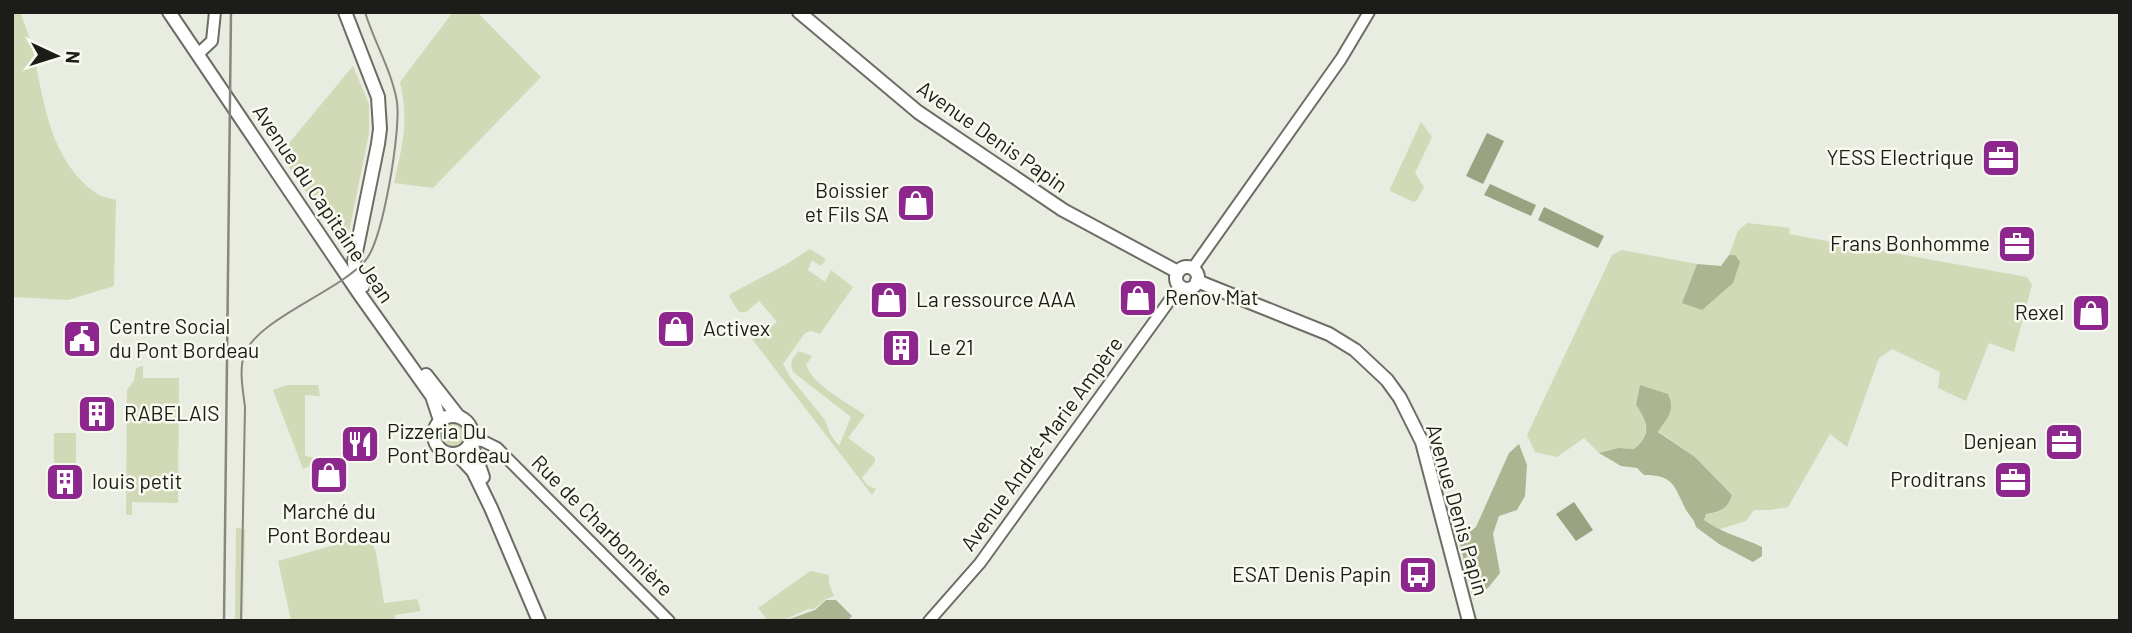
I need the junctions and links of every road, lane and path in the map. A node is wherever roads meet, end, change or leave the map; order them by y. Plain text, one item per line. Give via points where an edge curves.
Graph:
1 (172, 12) edge
2 (215, 12) edge
3 (342, 12) edge
4 (799, 12) edge
5 (1369, 12) edge
6 (200, 53) junction
7 (352, 248) junction
8 (336, 251) junction
9 (1193, 268) junction
10 (351, 270) junction
11 (1178, 272) junction
12 (1197, 281) junction
13 (1180, 286) junction
14 (458, 416) junction
15 (440, 420) junction
16 (471, 442) junction
17 (457, 454) junction
18 (491, 508) junction
19 (539, 621) edge
20 (669, 621) edge
21 (929, 621) edge
22 (1469, 621) edge

1 - 6 main road, Avenue du Capitaine Jean
2 - 6 street via 212,41
3 - 7 main road via 372,96 376,130
3 - 10 main road via 380,112 378,144
4 - 11 main road, Avenue Denis Papin via 918,112 1063,210
5 - 9 street via 1341,59
6 - 8 main road, Avenue du Capitaine Jean
6 - 10 main road, Avenue du Capitaine Jean
7 - 8 main road
7 - 10 main road
8 - 10 main road, Avenue du Capitaine Jean
9 - 11 main road
9 - 12 main road
10 - 14 main road, Avenue du Capitaine Jean
10 - 15 main road, Avenue du Capitaine Jean via 432,397
11 - 13 main road
12 - 13 main road via 1190,288
12 - 22 main road, Avenue Denis Papin via 1329,334 1355,350 1387,380 1422,442
13 - 21 street, Avenue André-Marie Ampère via 980,563
14 - 15 main road
14 - 16 main road via 470,427
15 - 17 main road via 433,434 437,446
16 - 17 main road
16 - 18 main road
16 - 20 street, Rue de Charbonnière via 483,440 497,448
17 - 18 main road via 473,471
18 - 19 main road

